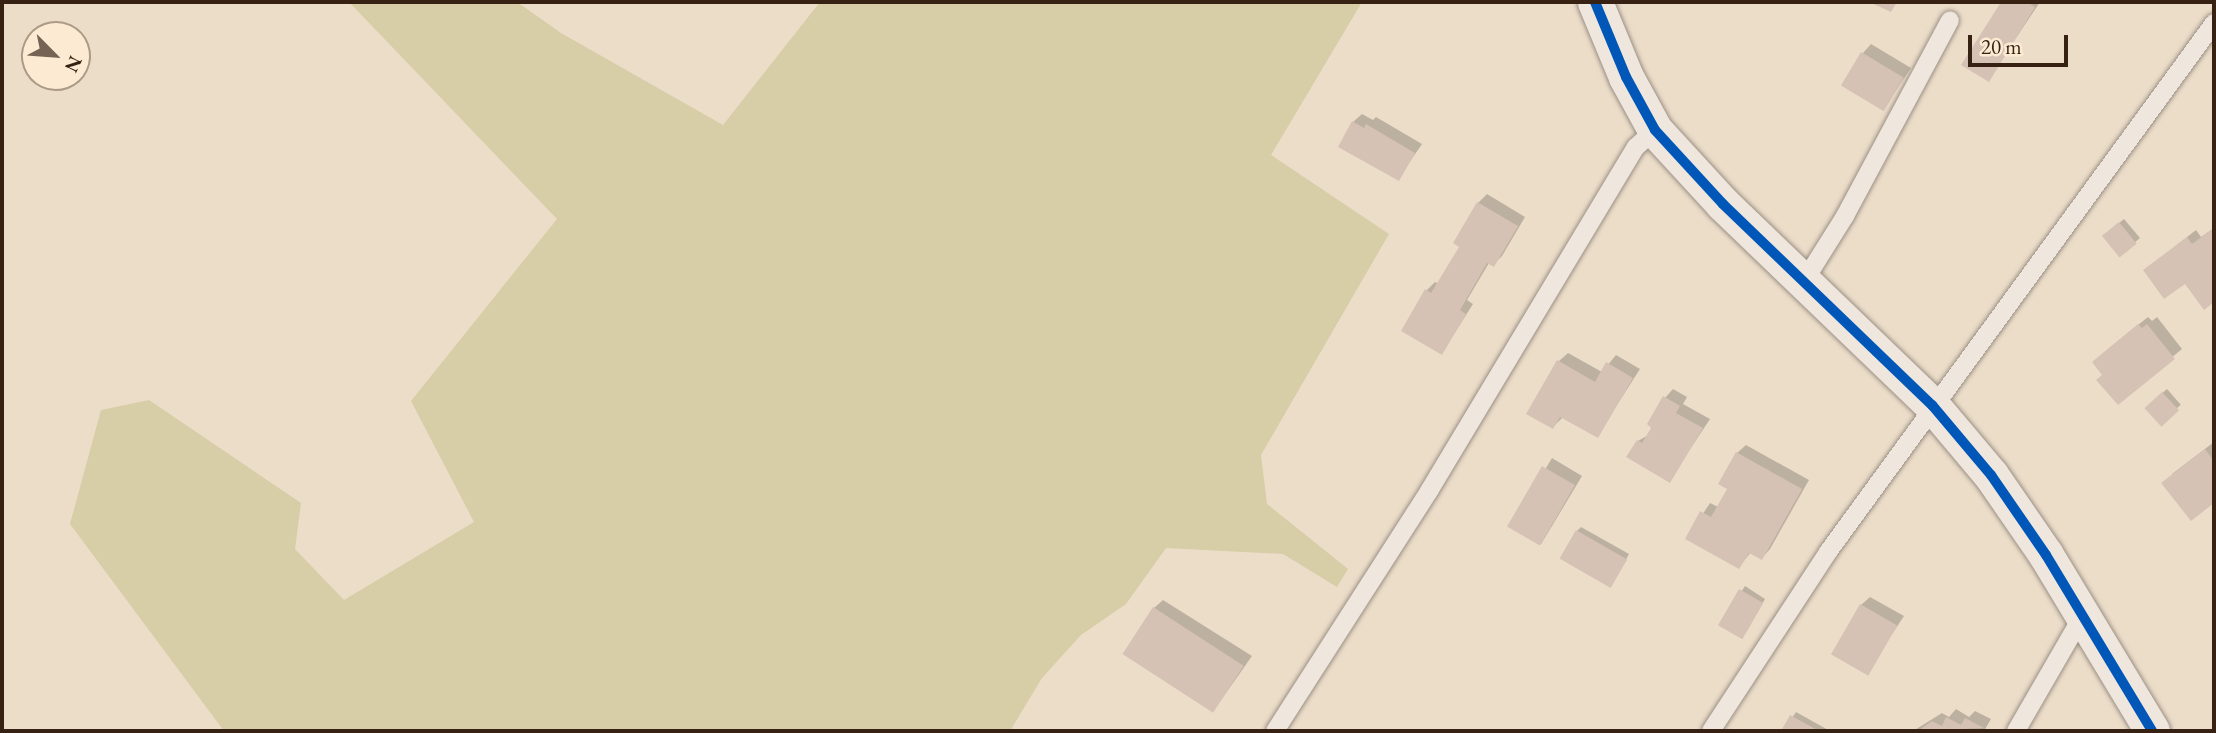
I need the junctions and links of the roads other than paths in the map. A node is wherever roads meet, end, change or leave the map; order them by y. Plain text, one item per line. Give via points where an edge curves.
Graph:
1 (1594, 2) edge
2 (1950, 20) dead end
3 (2214, 23) edge
4 (1655, 130) junction
5 (1803, 283) junction
6 (1932, 405) junction
7 (2082, 615) junction
8 (1275, 731) edge
9 (1711, 731) edge
10 (2015, 731) edge
11 (2152, 731) edge

1 - 4 street
2 - 5 lane via 1845,216
3 - 6 lane
4 - 5 street
4 - 8 lane via 1636,147 1429,491
5 - 6 street
6 - 7 street via 1992,475
6 - 9 lane via 1828,552
7 - 10 lane
7 - 11 street

